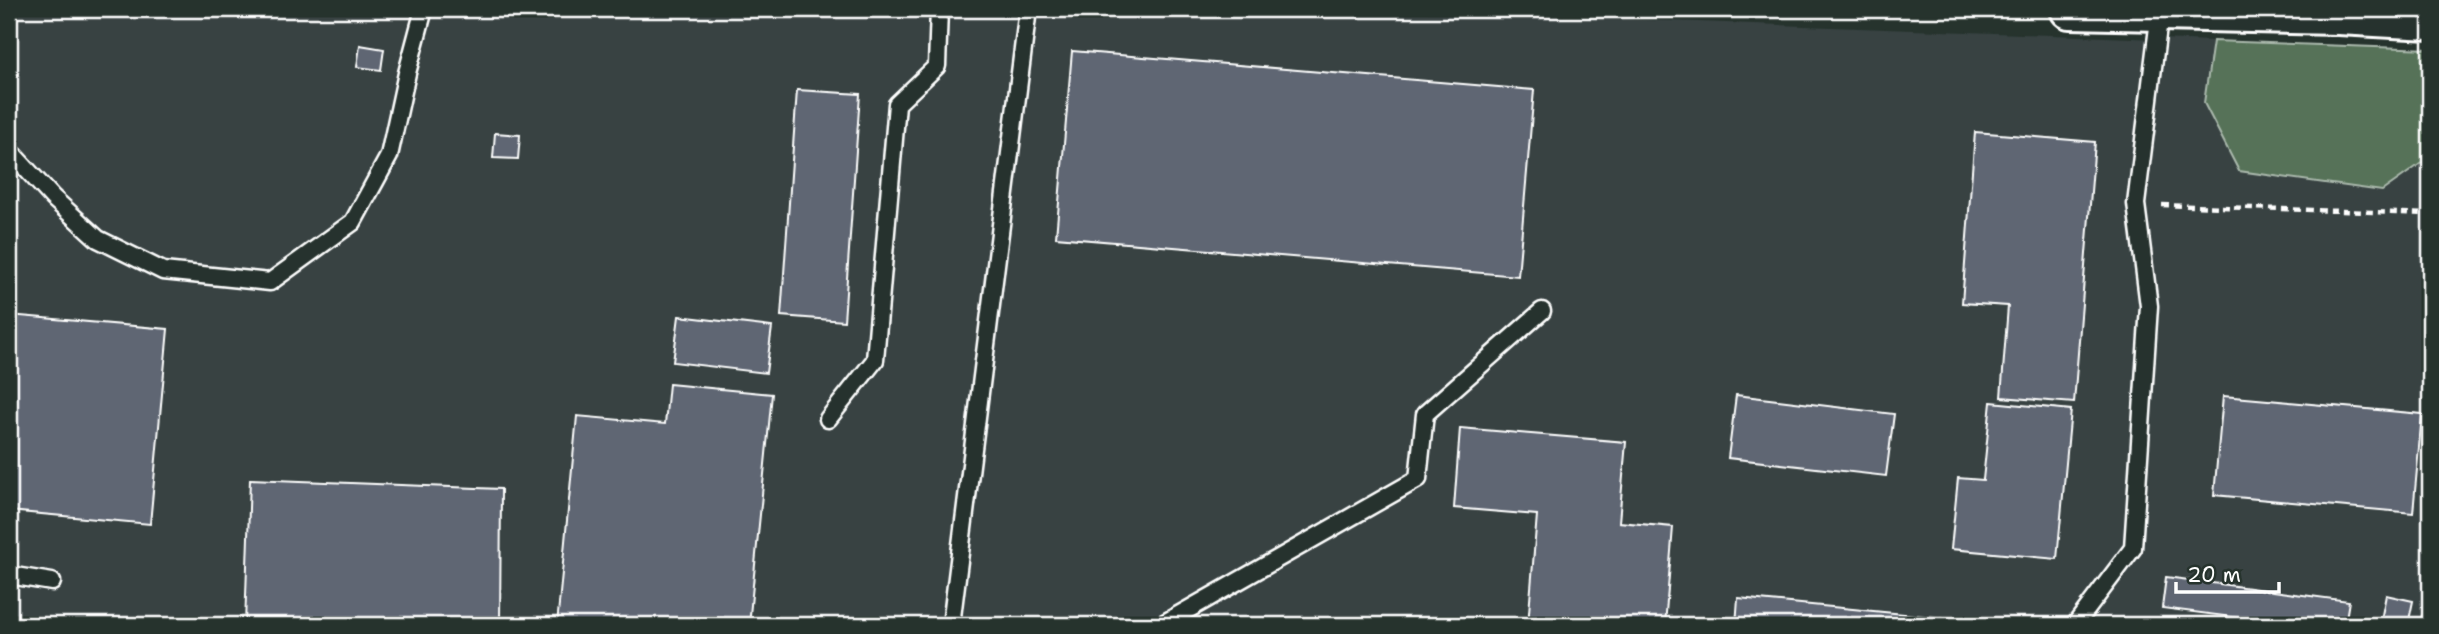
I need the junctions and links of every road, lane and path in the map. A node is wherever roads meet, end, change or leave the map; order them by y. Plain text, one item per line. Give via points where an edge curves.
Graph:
1 (424, 9) edge
2 (939, 9) edge
3 (1028, 9) edge
4 (2070, 9) edge
5 (2160, 10) edge
6 (2339, 12) edge
7 (2430, 20) edge
8 (9, 150) edge
9 (2136, 204) junction
10 (2430, 214) edge
11 (1542, 311) dead end
12 (828, 419) dead end
13 (9, 575) edge
14 (52, 582) dead end
15 (951, 625) edge
16 (1161, 625) edge
17 (2074, 625) edge

1 - 8 lane via 390,156 353,222 270,282 163,271 98,239
2 - 12 lane via 937,66 897,104 875,360
3 - 15 lane
4 - 5 main road
5 - 6 main road
5 - 9 lane
6 - 7 main road
9 - 10 path
9 - 17 lane via 2149,306 2133,548
11 - 16 lane via 1425,414 1418,479
13 - 14 lane

